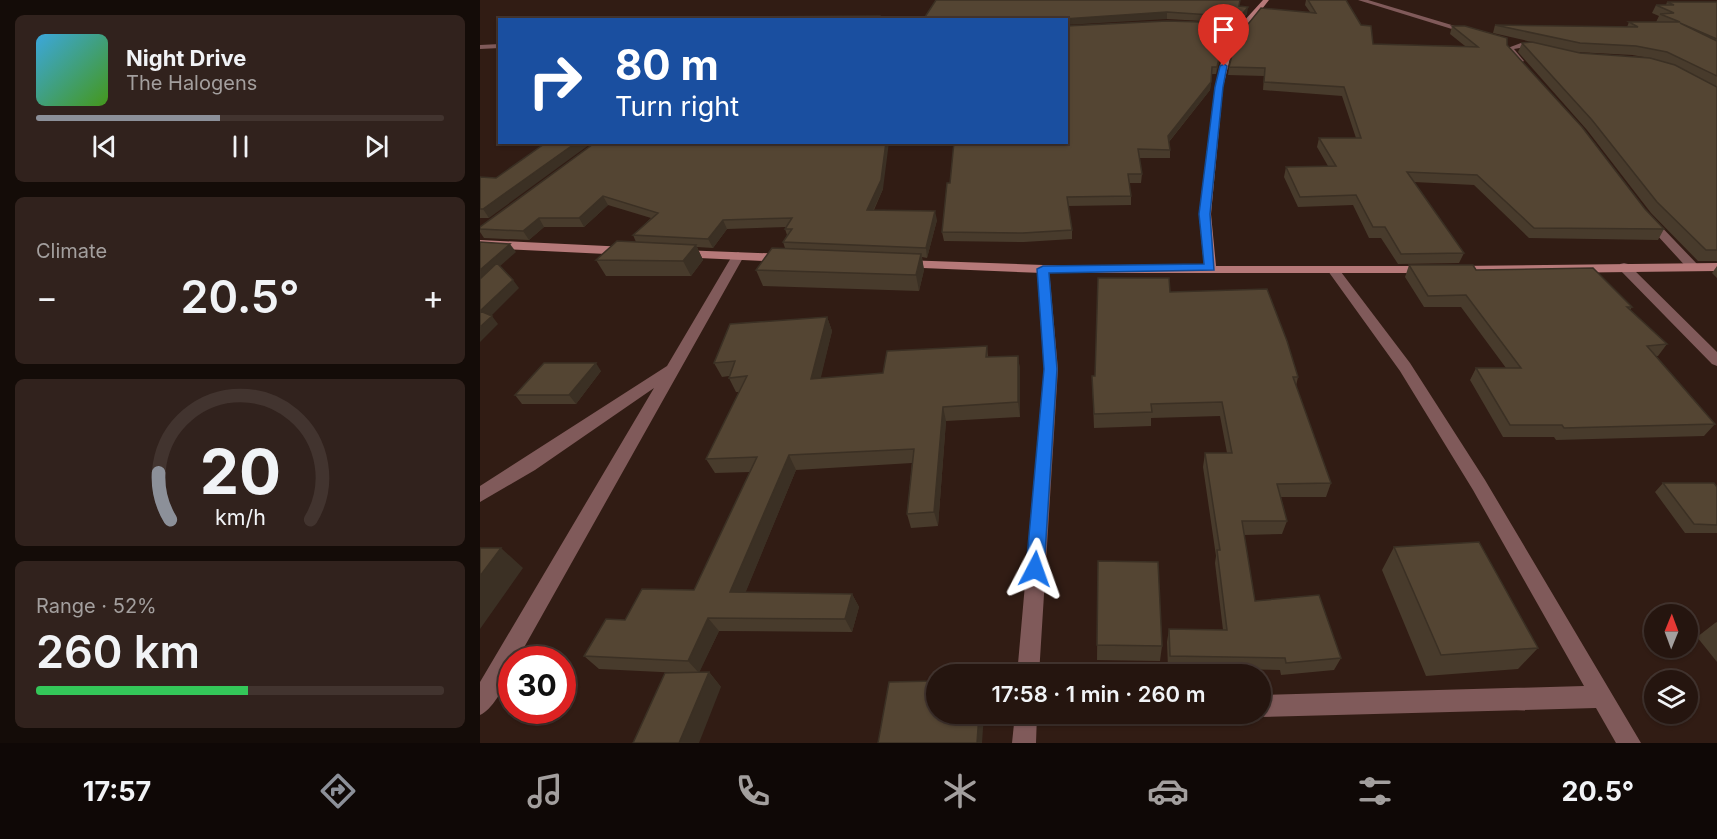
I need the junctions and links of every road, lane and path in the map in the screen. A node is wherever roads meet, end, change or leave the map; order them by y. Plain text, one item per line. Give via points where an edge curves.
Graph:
1 (1266, 0) edge
2 (1361, 0) edge
3 (1231, 26) edge
4 (1242, 26) junction
5 (1475, 32) edge
6 (1505, 40) edge
7 (1517, 45) junction
8 (496, 46) edge
9 (480, 47) edge
10 (1551, 52) edge
11 (480, 53) edge
12 (1531, 72) edge
13 (1645, 216) edge
14 (480, 244) edge
15 (644, 252) edge
16 (668, 253) edge
17 (738, 256) junction
18 (805, 259) edge
19 (894, 263) edge
20 (1624, 267) junction
21 (1694, 267) junction
22 (1717, 267) edge
23 (1210, 268) junction
24 (1043, 269) junction
25 (1334, 271) junction
26 (1717, 361) edge
27 (673, 369) junction
28 (480, 495) edge
29 (1029, 664) edge
30 (1603, 697) junction
31 (480, 704) edge
32 (1271, 706) edge
33 (1025, 724) edge
34 (1024, 743) edge
35 (1629, 743) edge

1 - 4 street
2 - 5 street
3 - 4 street
4 - 23 street via 1229,46 1219,87 1204,214
6 - 7 street
7 - 10 street
7 - 12 street via 1509,49
8 - 9 street
8 - 11 street
13 - 21 street
14 - 15 street
16 - 17 street
17 - 18 street
17 - 27 street
19 - 24 street
20 - 21 street
20 - 25 street
20 - 26 street
21 - 22 street
23 - 24 street
23 - 25 street
24 - 29 street via 1050,369
25 - 30 street via 1405,367 1479,484
27 - 28 street via 539,461
27 - 31 street
30 - 32 street
30 - 35 street
33 - 34 street

